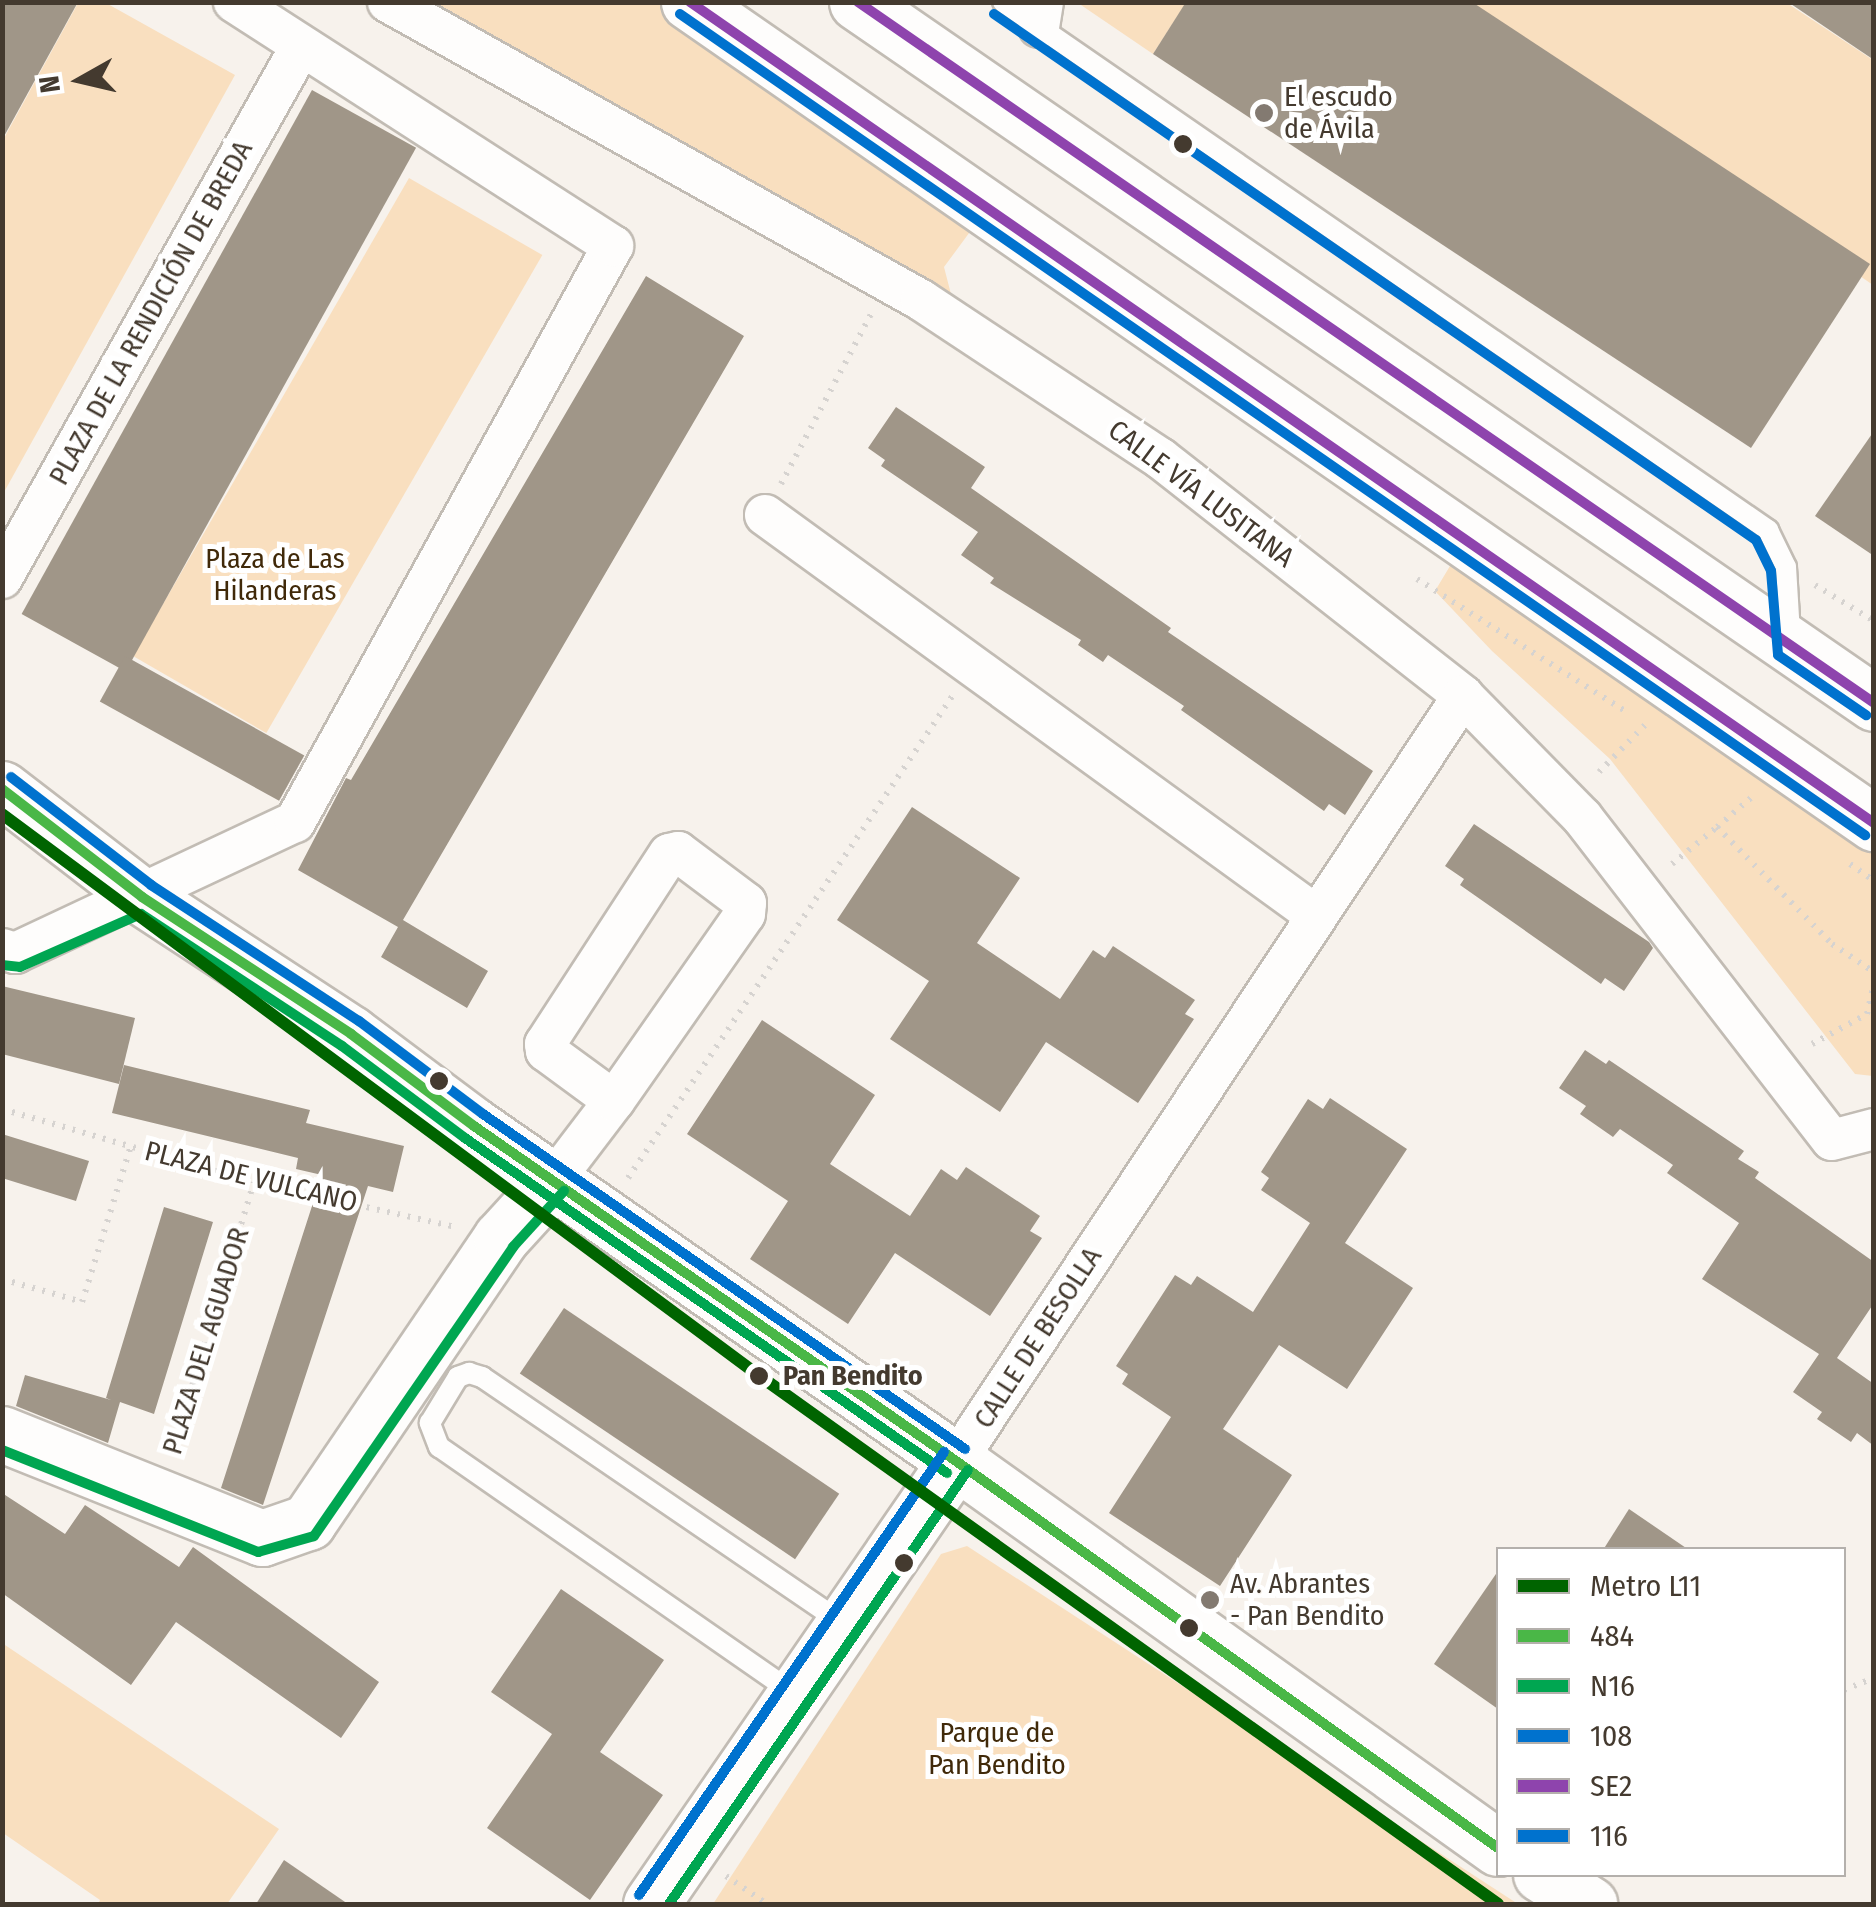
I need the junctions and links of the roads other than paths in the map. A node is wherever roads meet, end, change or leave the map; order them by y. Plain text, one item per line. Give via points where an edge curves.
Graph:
1 (234, 2) edge
2 (388, 2) edge
3 (689, 2) edge
4 (857, 2) edge
5 (1003, 2) edge
6 (1041, 15) edge
7 (300, 48) junction
8 (764, 515) road end
9 (2, 578) edge
10 (1791, 647) junction
11 (1464, 696) junction
12 (1874, 703) edge
13 (2, 789) edge
14 (1858, 841) edge
15 (142, 896) junction
16 (1317, 916) junction
17 (2, 949) edge
18 (614, 1101) junction
19 (1874, 1129) edge
20 (552, 1182) junction
21 (2, 1434) edge
22 (956, 1461) junction
23 (844, 1624) junction
24 (795, 1694) junction
25 (1496, 1847) edge
26 (1546, 1877) edge
27 (651, 1904) edge
28 (1588, 1904) edge

1 - 7 street
2 - 11 street, CALLE VÍA LUSITANA via 888,282 1160,458
3 - 14 street
4 - 10 street
5 - 6 lane
6 - 10 lane via 1768,530 1786,567
7 - 9 street, PLAZA DE LA RENDICIÓN DE BREDA
7 - 15 street via 614,246 295,822
8 - 16 street
10 - 12 street
11 - 16 street, CALLE DE BESOLLA
11 - 19 street, CALLE VÍA LUSITANA via 1582,817 1832,1140
13 - 15 street
15 - 17 street via 15,952
15 - 20 street via 351,1034
16 - 22 street, CALLE DE BESOLLA
18 - 18 street via 745,914 746,903 678,852 669,854 545,1044
18 - 20 street
20 - 21 street via 501,1238 308,1522 262,1538
20 - 22 street
22 - 23 street, CALLE DE BESOLLA
22 - 25 street
23 - 24 street, CALLE DE BESOLLA
23 - 24 lane via 482,1377 458,1377 430,1423 439,1447
24 - 27 street, CALLE DE BESOLLA
26 - 28 street

